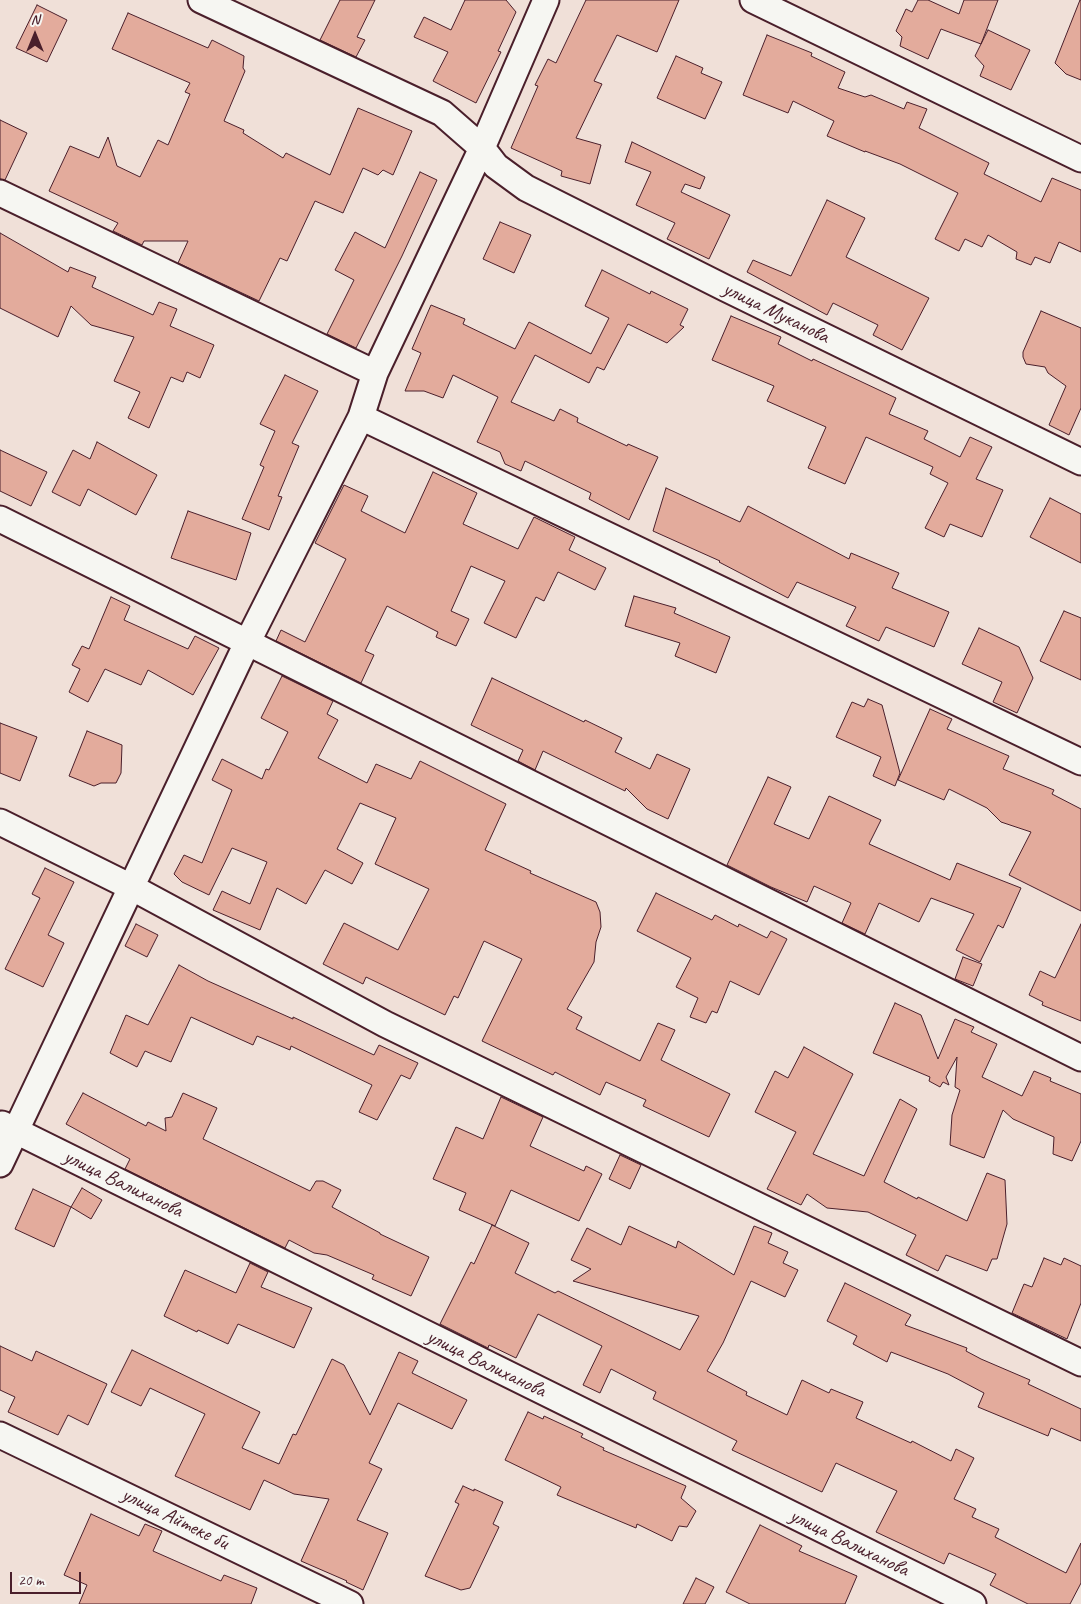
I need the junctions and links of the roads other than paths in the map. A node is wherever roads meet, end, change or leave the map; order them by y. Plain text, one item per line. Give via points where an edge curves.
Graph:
1 (201, 0) edge
2 (546, 0) edge
3 (753, 0) edge
4 (482, 148) junction
5 (1081, 159) edge
6 (0, 193) edge
7 (375, 373) junction
8 (361, 416) junction
9 (1081, 462) edge
10 (0, 520) edge
11 (247, 643) junction
12 (1081, 762) edge
13 (0, 822) edge
14 (131, 888) junction
15 (1081, 1058) edge
16 (8, 1127) edge
17 (0, 1164) edge
18 (1081, 1363) edge
19 (0, 1435) edge
20 (350, 1604) edge
21 (973, 1604) edge

1 - 4 street, улица Муканова via 442,113
2 - 4 street
3 - 5 street
4 - 7 street
4 - 9 street, улица Муканова via 496,166 526,188
6 - 7 street
7 - 8 street
8 - 11 street
8 - 12 street
10 - 11 street
11 - 14 street
11 - 15 street
13 - 14 street
14 - 16 street
14 - 18 street via 385,1024
16 - 17 street
16 - 21 street, улица Валиханова
19 - 20 street, улица Айтеке би

